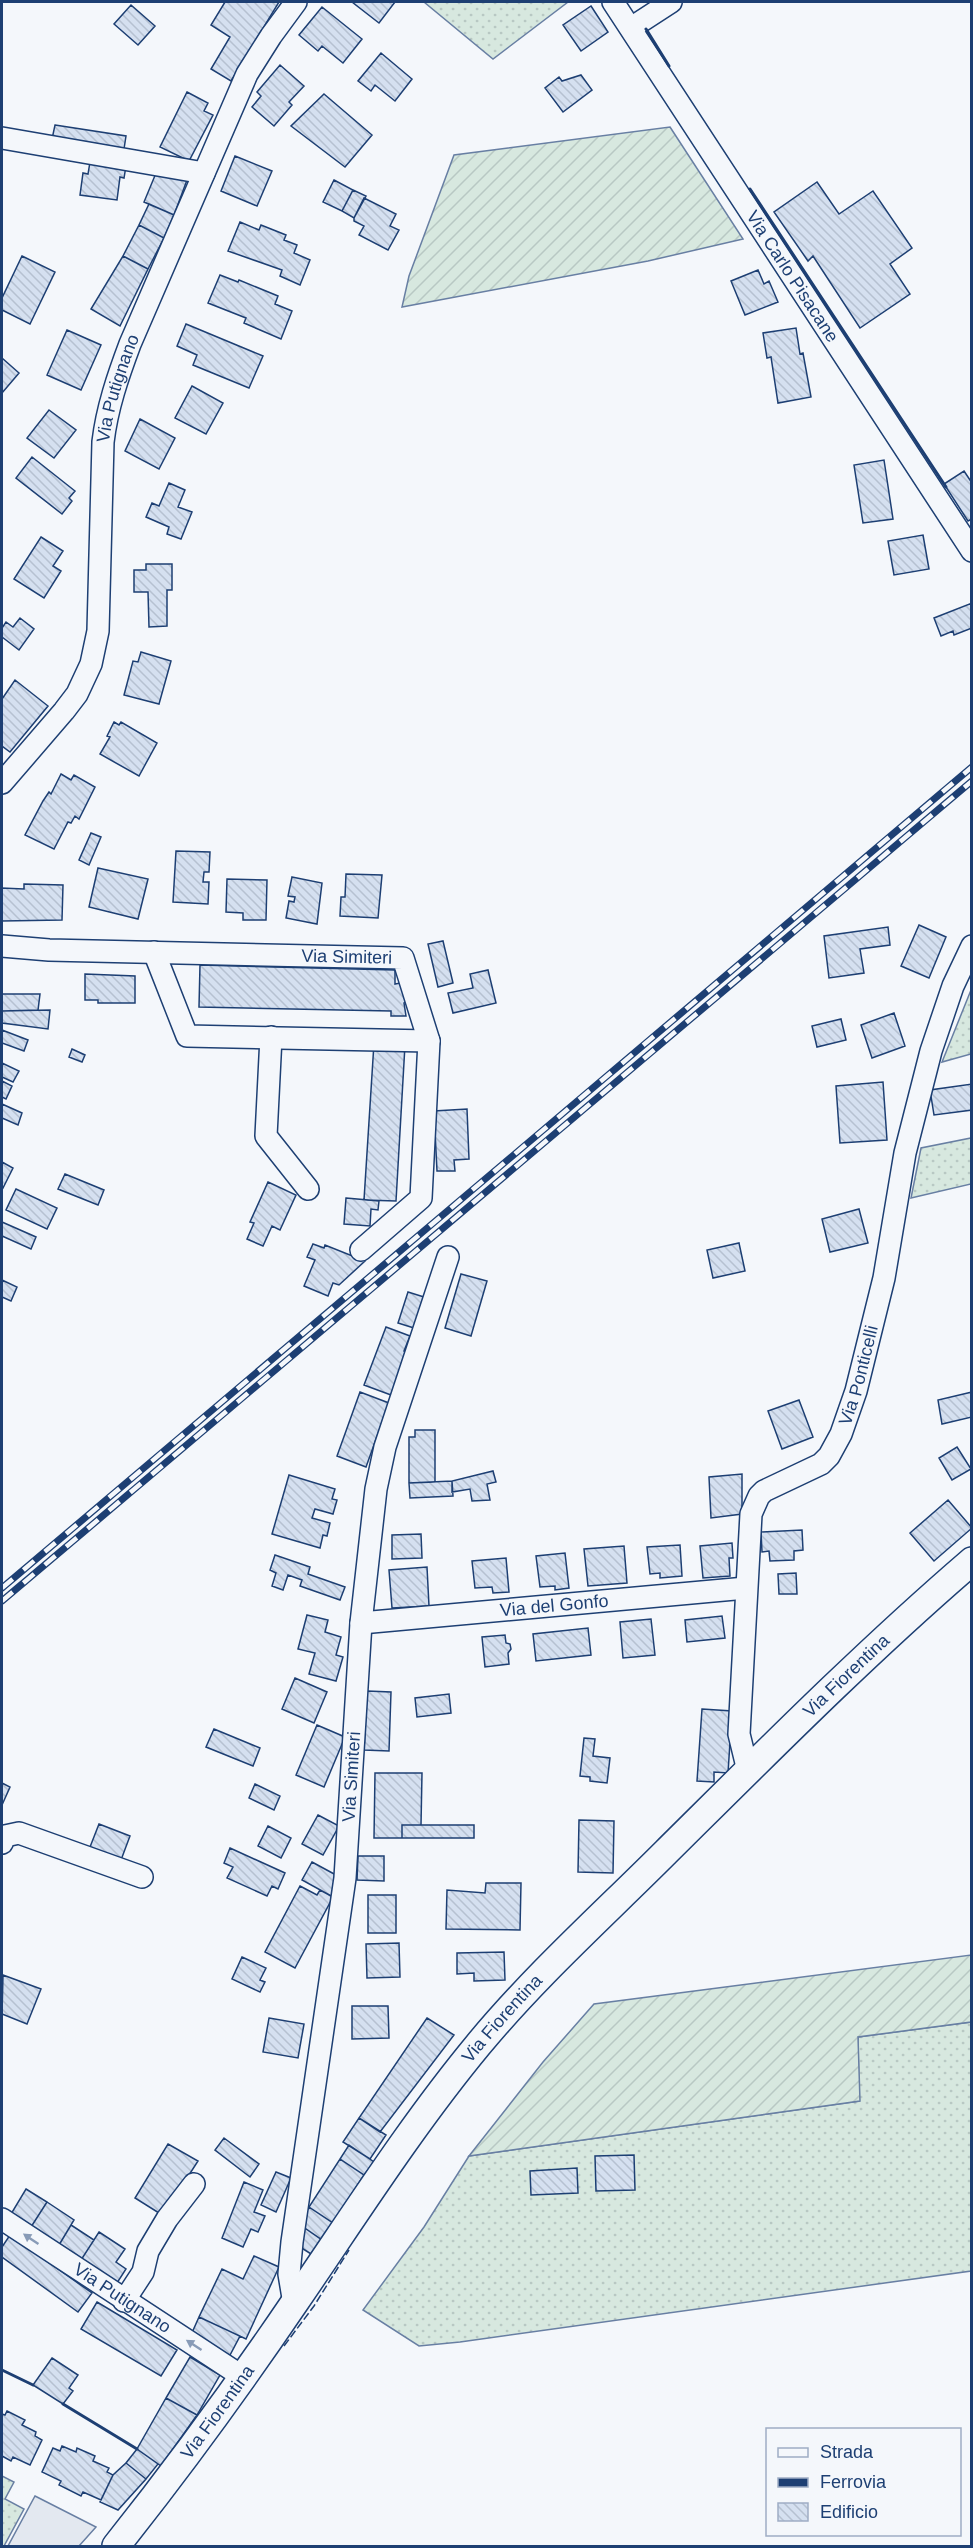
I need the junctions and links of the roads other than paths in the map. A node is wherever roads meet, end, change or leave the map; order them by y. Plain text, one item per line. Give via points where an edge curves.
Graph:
1 (296, 2) edge
2 (613, 2) edge
3 (671, 2) edge
4 (631, 28) junction
5 (2, 138) edge
6 (204, 173) junction
7 (972, 551) edge
8 (2, 783) edge
9 (972, 945) edge
10 (2, 946) edge
11 (154, 952) junction
12 (271, 1037) junction
13 (429, 1041) junction
14 (308, 1189) dead end
15 (361, 1250) dead end
16 (448, 1257) dead end
17 (972, 1561) edge
18 (746, 1588) junction
19 (361, 1623) junction
20 (748, 1770) junction
21 (2, 1844) edge
22 (142, 1878) dead end
23 (194, 2184) dead end
24 (2, 2219) edge
25 (124, 2301) junction
26 (294, 2304) junction
27 (243, 2377) junction
28 (116, 2547) edge

1 - 6 street, Via Putignano via 247,74
2 - 4 street, Via Carlo Pisacane
3 - 4 street
4 - 7 street, Via Carlo Pisacane
5 - 6 street
6 - 8 street, Via Putignano via 130,344 107,414 98,631 91,663 77,694
9 - 18 street, Via Ponticelli via 931,1051 905,1153 884,1278 849,1413 836,1444 821,1464 759,1496 751,1514
10 - 11 street, Via Simiteri
11 - 12 street via 187,1036
11 - 13 street, Via Simiteri via 403,958
12 - 13 street
12 - 14 street via 266,1136
13 - 15 street, Via Simiteri via 421,1198
16 - 19 street, Via Simiteri via 385,1447 376,1489
17 - 20 main road, Via Fiorentina
18 - 19 street, Via del Gonfo
18 - 20 street, Via Ponticelli via 739,1734
19 - 26 street, Via Simiteri via 345,1878 288,2274
20 - 26 main road, Via Fiorentina via 479,2044 416,2127
21 - 22 street via 5,1836 19,1833
23 - 25 street via 148,2251 143,2272
25 -> 24 street, Via Putignano
27 -> 25 street, Via Putignano
26 - 27 main road, Via Fiorentina
27 - 28 main road, Via Fiorentina

